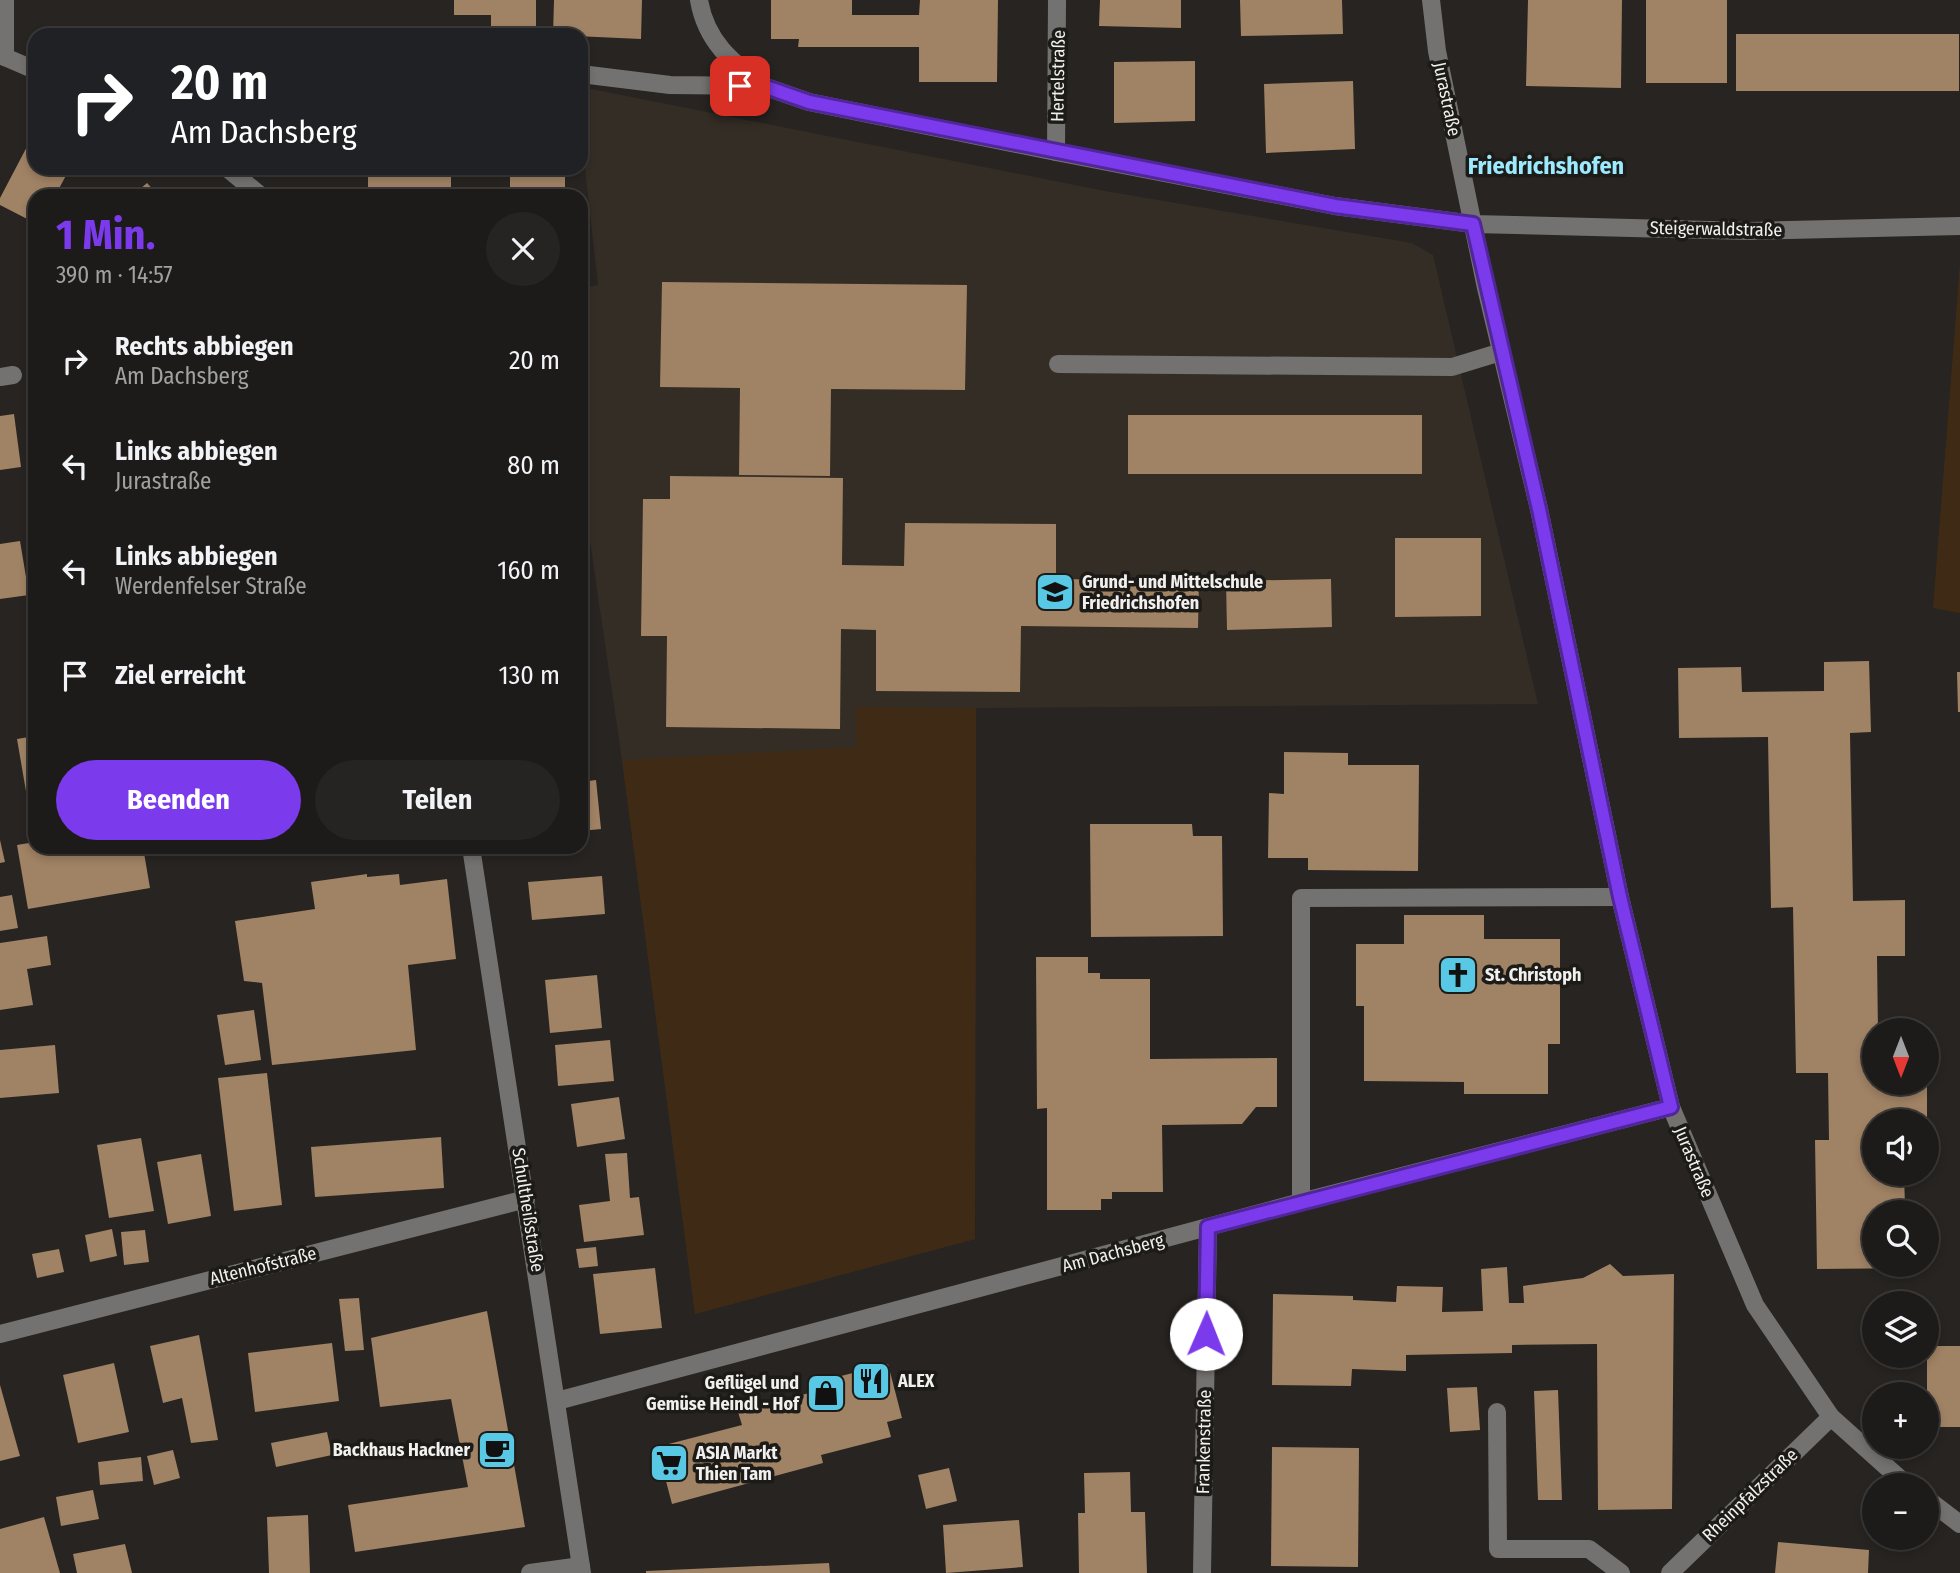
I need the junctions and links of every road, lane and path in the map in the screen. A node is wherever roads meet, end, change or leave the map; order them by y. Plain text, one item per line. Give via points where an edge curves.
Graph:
1 (5, 0) edge
2 (699, 0) edge
3 (1057, 0) edge
4 (1431, 0) edge
5 (3, 56) edge
6 (28, 67) edge
7 (588, 75) edge
8 (763, 86) junction
9 (1056, 152) junction
10 (236, 175) edge
11 (252, 189) edge
12 (1473, 224) junction
13 (1960, 226) edge
14 (1501, 352) junction
15 (1058, 364) dead end
16 (472, 854) edge
17 (1620, 897) junction
18 (1671, 1107) junction
19 (526, 1199) junction
20 (1301, 1202) junction
21 (1208, 1227) junction
22 (0, 1334) edge
23 (557, 1402) junction
24 (1497, 1412) dead end
25 (1831, 1417) junction
26 (1893, 1473) edge
27 (1939, 1508) edge
28 (1960, 1524) edge
29 (582, 1570) edge
30 (530, 1573) edge
31 (1202, 1573) edge
32 (1621, 1573) edge
33 (1670, 1573) edge

1 - 5 street
2 - 8 street via 702,16 724,55
3 - 9 street, Hertelstraße
4 - 12 street, Jurastraße via 1437,51
5 - 6 street
7 - 8 street via 670,85
8 - 9 street, Steigerwaldstraße via 809,102
9 - 12 street, Steigerwaldstraße via 1335,206
10 - 11 street
12 - 13 street, Steigerwaldstraße via 1748,231
12 - 14 street, Jurastraße
14 - 15 street via 1452,367
14 - 17 street, Jurastraße via 1539,509
16 - 19 street, Schultheißstraße
17 - 18 street, Jurastraße
17 - 20 street via 1301,898
18 - 20 street, Am Dachsberg
18 - 25 street, Jurastraße via 1755,1305
19 - 22 street, Altenhofstraße
19 - 23 street, Schultheißstraße
20 - 21 street, Am Dachsberg
21 - 23 street, Am Dachsberg
21 - 31 street, Frankenstraße
23 - 29 street, Schultheißstraße
24 - 32 street via 1497,1549 1589,1549
25 - 26 street, Jurastraße
25 - 33 street, Rheinpfalzstraße
27 - 28 street
29 - 30 street

